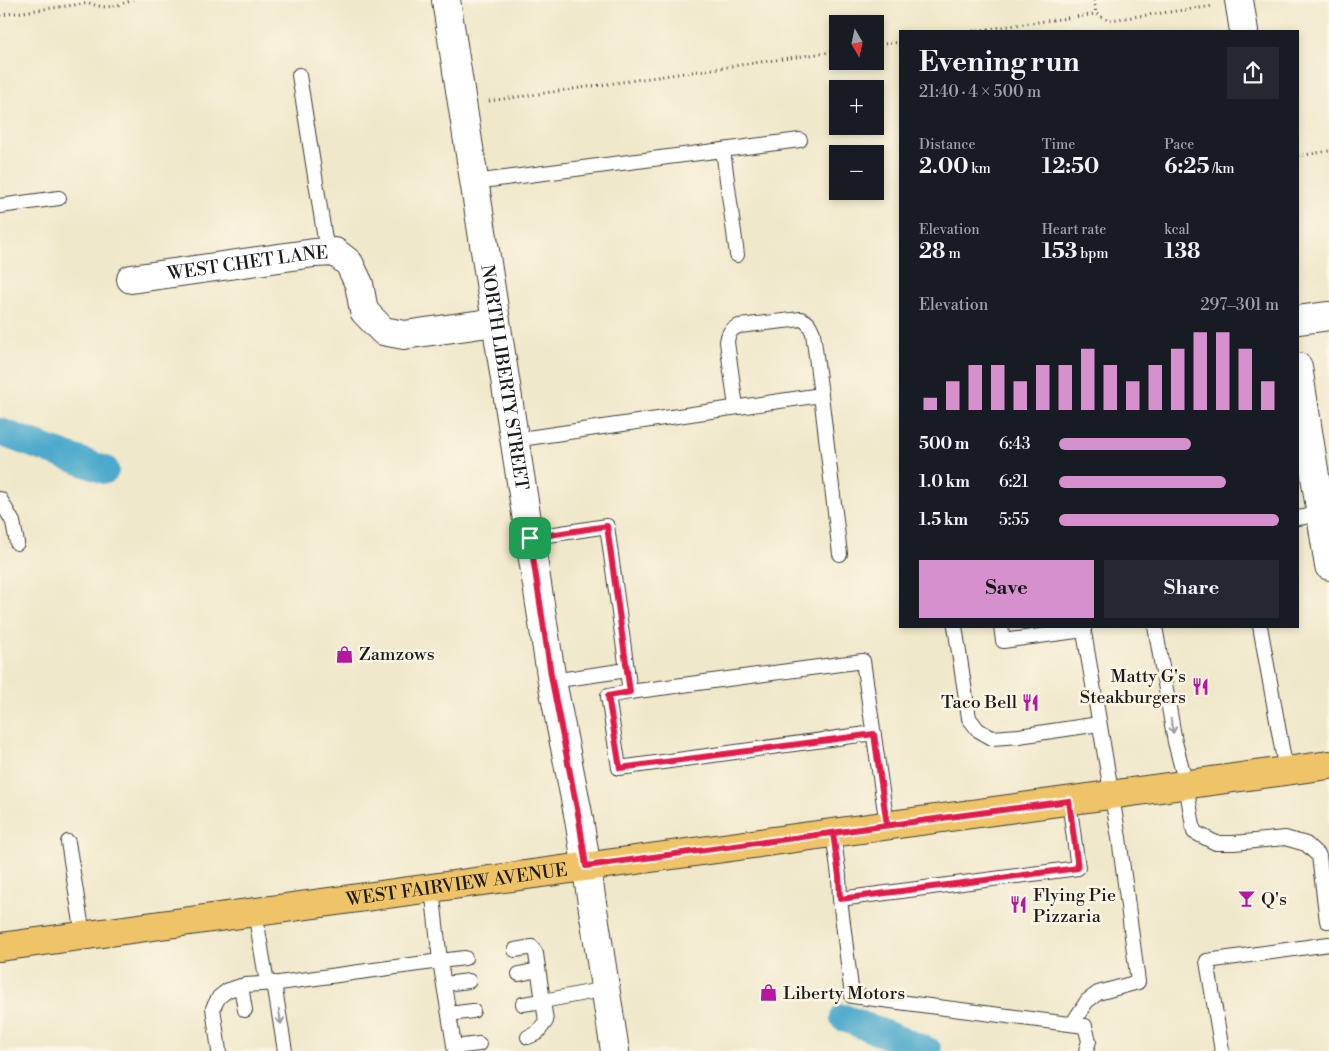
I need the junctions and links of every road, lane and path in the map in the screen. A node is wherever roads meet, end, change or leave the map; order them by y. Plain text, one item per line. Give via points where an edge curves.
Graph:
1 (133, 0) edge
2 (446, 0) edge
3 (1094, 0) edge
4 (1230, 2) edge
5 (1096, 14) junction
6 (0, 15) edge
7 (980, 30) edge
8 (1244, 30) edge
9 (899, 42) edge
10 (884, 44) edge
11 (829, 52) edge
12 (299, 75) dead end
13 (489, 100) dead end
14 (800, 140) dead end
15 (724, 150) junction
16 (1329, 151) edge
17 (1299, 156) edge
18 (474, 182) junction
19 (58, 198) dead end
20 (0, 206) edge
21 (327, 252) junction
22 (737, 255) dead end
23 (131, 279) dead end
24 (1329, 316) edge
25 (1299, 320) edge
26 (496, 322) junction
27 (1299, 375) edge
28 (821, 395) junction
29 (736, 408) junction
30 (514, 440) junction
31 (0, 499) edge
32 (1316, 504) edge
33 (530, 538) junction
34 (16, 543) dead end
35 (840, 554) dead end
36 (1329, 566) edge
37 (955, 628) edge
38 (1001, 628) edge
39 (1083, 628) edge
40 (1155, 628) edge
41 (1260, 628) edge
42 (627, 670) junction
43 (552, 681) junction
44 (630, 692) junction
45 (1099, 724) junction
46 (874, 734) junction
47 (1329, 765) edge
48 (1286, 771) junction
49 (1186, 784) junction
50 (1111, 794) junction
51 (1069, 801) junction
52 (887, 825) junction
53 (833, 833) junction
54 (68, 842) dead end
55 (1324, 856) edge
56 (586, 866) junction
57 (432, 888) junction
58 (840, 899) junction
59 (255, 912) junction
60 (1328, 921) edge
61 (83, 935) junction
62 (1329, 937) edge
63 (1329, 944) edge
64 (0, 946) edge
65 (515, 950) dead end
66 (465, 958) dead end
67 (440, 961) junction
68 (538, 970) junction
69 (518, 974) dead end
70 (469, 981) dead end
71 (270, 983) junction
72 (444, 984) junction
73 (242, 986) junction
74 (606, 989) junction
75 (542, 1001) junction
76 (523, 1004) dead end
77 (245, 1010) dead end
78 (473, 1011) dead end
79 (449, 1014) junction
80 (1072, 1024) junction
81 (528, 1036) dead end
82 (479, 1044) dead end
83 (454, 1049) edge
84 (219, 1051) edge
85 (285, 1051) edge
86 (614, 1051) edge
87 (1086, 1051) edge
88 (1222, 1051) edge

1 - 6 path via 114,6 99,7 89,3
2 - 18 street, NORTH LIBERTY STREET
3 - 5 path
4 - 5 path via 1110,20
4 - 8 street
5 - 7 path
9 - 10 path
11 - 13 path
12 - 21 lane
14 - 15 lane
15 - 18 lane
15 - 22 lane
16 - 17 path
18 - 26 street, NORTH LIBERTY STREET
19 - 20 lane
21 - 23 street, WEST CHET LANE
21 - 26 street, WEST CHET LANE via 335,252 348,263 358,284 364,311 384,331 404,335
24 - 25 street
26 - 30 street, NORTH LIBERTY STREET
27 - 32 street
28 - 29 lane
28 - 29 lane via 813,333 807,321 739,326 732,329 727,342
28 - 35 lane
29 - 30 lane
30 - 33 street, NORTH LIBERTY STREET
31 - 34 lane via 13,522
32 - 36 street
33 - 42 lane via 607,526
33 - 43 street, NORTH LIBERTY STREET
37 - 45 lane via 969,718 978,730 992,738
38 - 39 lane via 1004,640
39 - 45 lane
40 -> 49 lane via 1175,742
41 - 48 lane
42 - 43 lane
42 - 44 lane
43 - 56 street, NORTH LIBERTY STREET
44 - 46 lane via 863,661
44 - 46 lane via 608,696 620,768
45 - 50 lane
46 - 52 lane
47 - 48 main road, WEST FAIRVIEW AVENUE
48 - 49 main road, WEST FAIRVIEW AVENUE
49 - 50 main road, WEST FAIRVIEW AVENUE
49 - 55 lane via 1194,832 1216,843 1285,838 1306,844
50 - 51 main road, WEST FAIRVIEW AVENUE
50 - 80 lane via 1138,982 1098,994 1087,1001
51 - 52 main road, WEST FAIRVIEW AVENUE
51 - 58 lane via 1078,868
52 - 53 main road, WEST FAIRVIEW AVENUE
53 - 56 main road, WEST FAIRVIEW AVENUE
53 - 58 lane
54 - 61 lane
55 - 60 lane
56 - 57 main road, WEST FAIRVIEW AVENUE
56 - 74 street, NORTH LIBERTY STREET
57 - 59 main road, WEST FAIRVIEW AVENUE
57 - 67 lane
58 - 80 lane via 852,996
59 - 61 main road, WEST FAIRVIEW AVENUE
59 - 71 lane
60 - 62 lane
61 - 64 main road, WEST FAIRVIEW AVENUE
63 - 88 lane via 1207,961
65 - 68 lane via 532,947
66 - 67 lane
67 - 71 lane
67 - 72 lane
68 - 69 lane
68 - 75 lane
70 - 72 lane
71 - 73 lane
71 -> 85 lane
72 - 79 lane
73 - 77 lane
73 - 84 lane via 228,990 213,1008
74 - 75 lane
74 - 86 street, NORTH LIBERTY STREET
75 - 76 lane
75 - 81 lane via 546,1022 537,1033
78 - 79 lane
79 - 83 lane
80 - 87 lane via 1085,1026 1089,1041
82 - 83 lane

